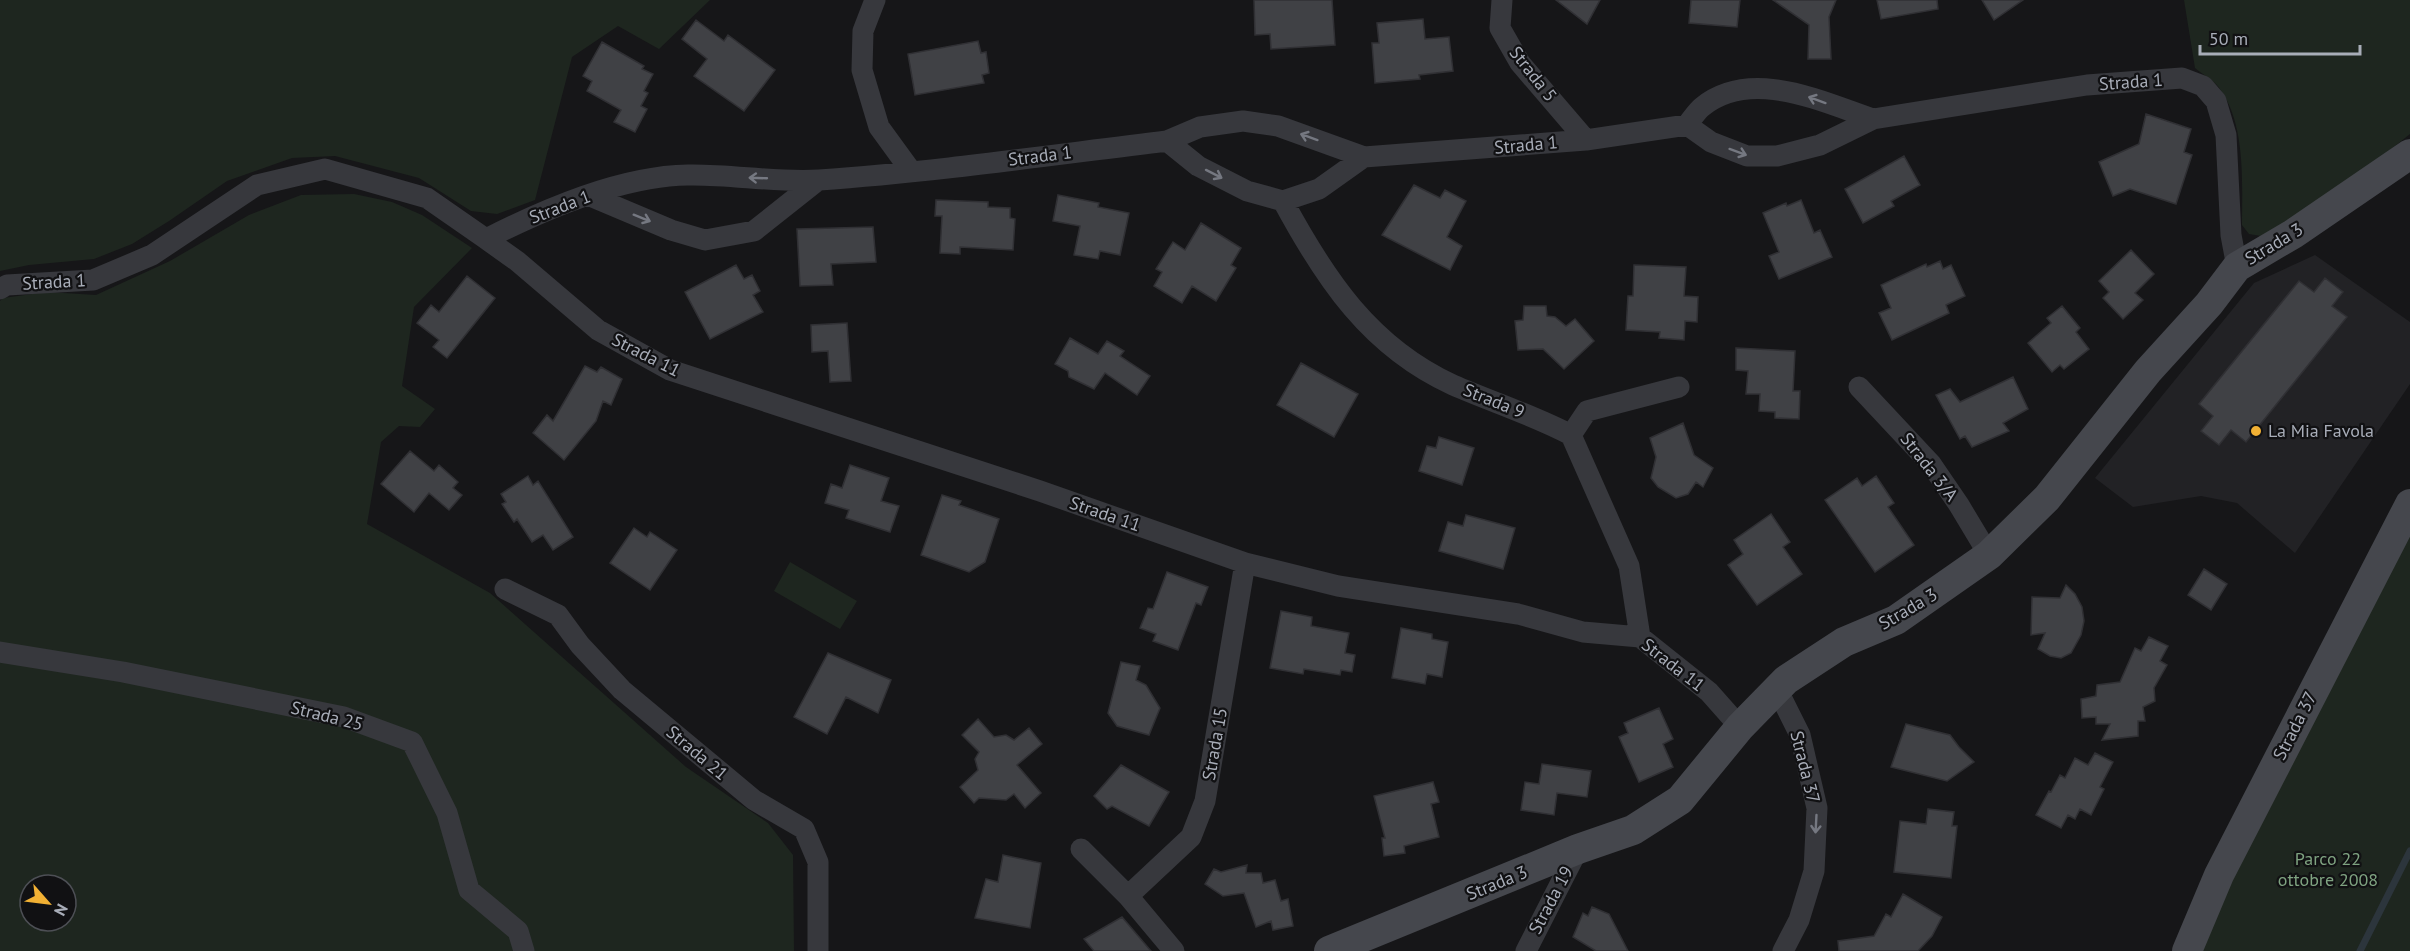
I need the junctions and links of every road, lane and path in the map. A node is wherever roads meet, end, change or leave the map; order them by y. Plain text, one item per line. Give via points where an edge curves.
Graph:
1 (875, 0) edge
2 (1502, 0) edge
3 (1873, 119) junction
4 (1687, 124) junction
5 (1586, 140) junction
6 (1167, 141) junction
7 (2410, 154) edge
8 (1364, 158) junction
9 (910, 171) junction
10 (817, 181) junction
11 (588, 195) junction
12 (1283, 201) junction
13 (486, 239) junction
14 (2237, 267) junction
15 (0, 290) edge
16 (1678, 387) dead end
17 (1859, 387) dead end
18 (1570, 435) junction
19 (2410, 504) edge
20 (1989, 555) junction
21 (1245, 563) junction
22 (505, 589) dead end
23 (1640, 637) junction
24 (0, 652) edge
25 (1777, 689) junction
26 (1740, 727) junction
27 (1081, 849) dead end
28 (1578, 849) junction
29 (1128, 896) junction
30 (524, 951) edge
31 (818, 951) edge
32 (1174, 951) edge
33 (1329, 951) edge
34 (1526, 951) edge
35 (1783, 951) edge
36 (2187, 951) edge

1 - 9 street via 863,31 862,70 879,127
2 - 5 street, Strada 5 via 1500,28 1520,63
4 -> 3 street, Strada 1 via 1711,142 1747,156 1777,156 1820,145
3 -> 4 street, Strada 1 via 1800,93 1768,88 1726,94 1702,107
3 - 14 street, Strada 1 via 2087,86 2182,78 2203,86 2216,101 2226,135 2231,235
4 - 5 street, Strada 1
5 - 8 street, Strada 1
8 -> 6 street, Strada 1 via 1278,126 1243,121 1200,127
6 - 9 street, Strada 1
6 -> 12 street via 1198,166 1247,191
7 - 14 street, Strada 3
8 - 12 street, Strada 1 via 1319,189
9 - 10 street, Strada 1
10 -> 11 street, Strada 1 via 687,175
11 -> 10 street via 705,240 754,231
11 - 13 street, Strada 1
12 - 18 street, Strada 9 via 1341,295 1374,333 1451,384
13 - 15 street, Strada 1 via 427,198 326,169 257,185 152,255 93,280 7,285
13 - 21 street, Strada 11 via 518,261 598,330 670,370 1040,491
14 - 20 street, Strada 3 via 2047,498
16 - 18 street via 1587,411
17 - 20 street, Strada 3/A via 1931,465
18 - 23 street via 1629,566
19 - 36 street, Strada 37 via 2219,875
20 - 25 street, Strada 3 via 1896,620 1844,642
21 - 23 street, Strada 11 via 1338,586 1518,614 1582,632
21 - 29 street, Strada 15 via 1205,801 1191,837
22 - 31 street, Strada 21 via 558,615 622,690 754,800 804,830 818,862
23 - 26 street, Strada 11 via 1709,692
24 - 30 street, Strada 25 via 123,672 344,717 412,742 447,813 469,890 518,931
25 - 26 street, Strada 3
25 -> 35 street, Strada 37 via 1800,735 1816,808 1814,871 1799,920
26 - 28 street, Strada 3 via 1680,800 1633,830
27 - 29 street
28 - 33 street, Strada 3
28 - 34 street, Strada 19
29 - 32 street

